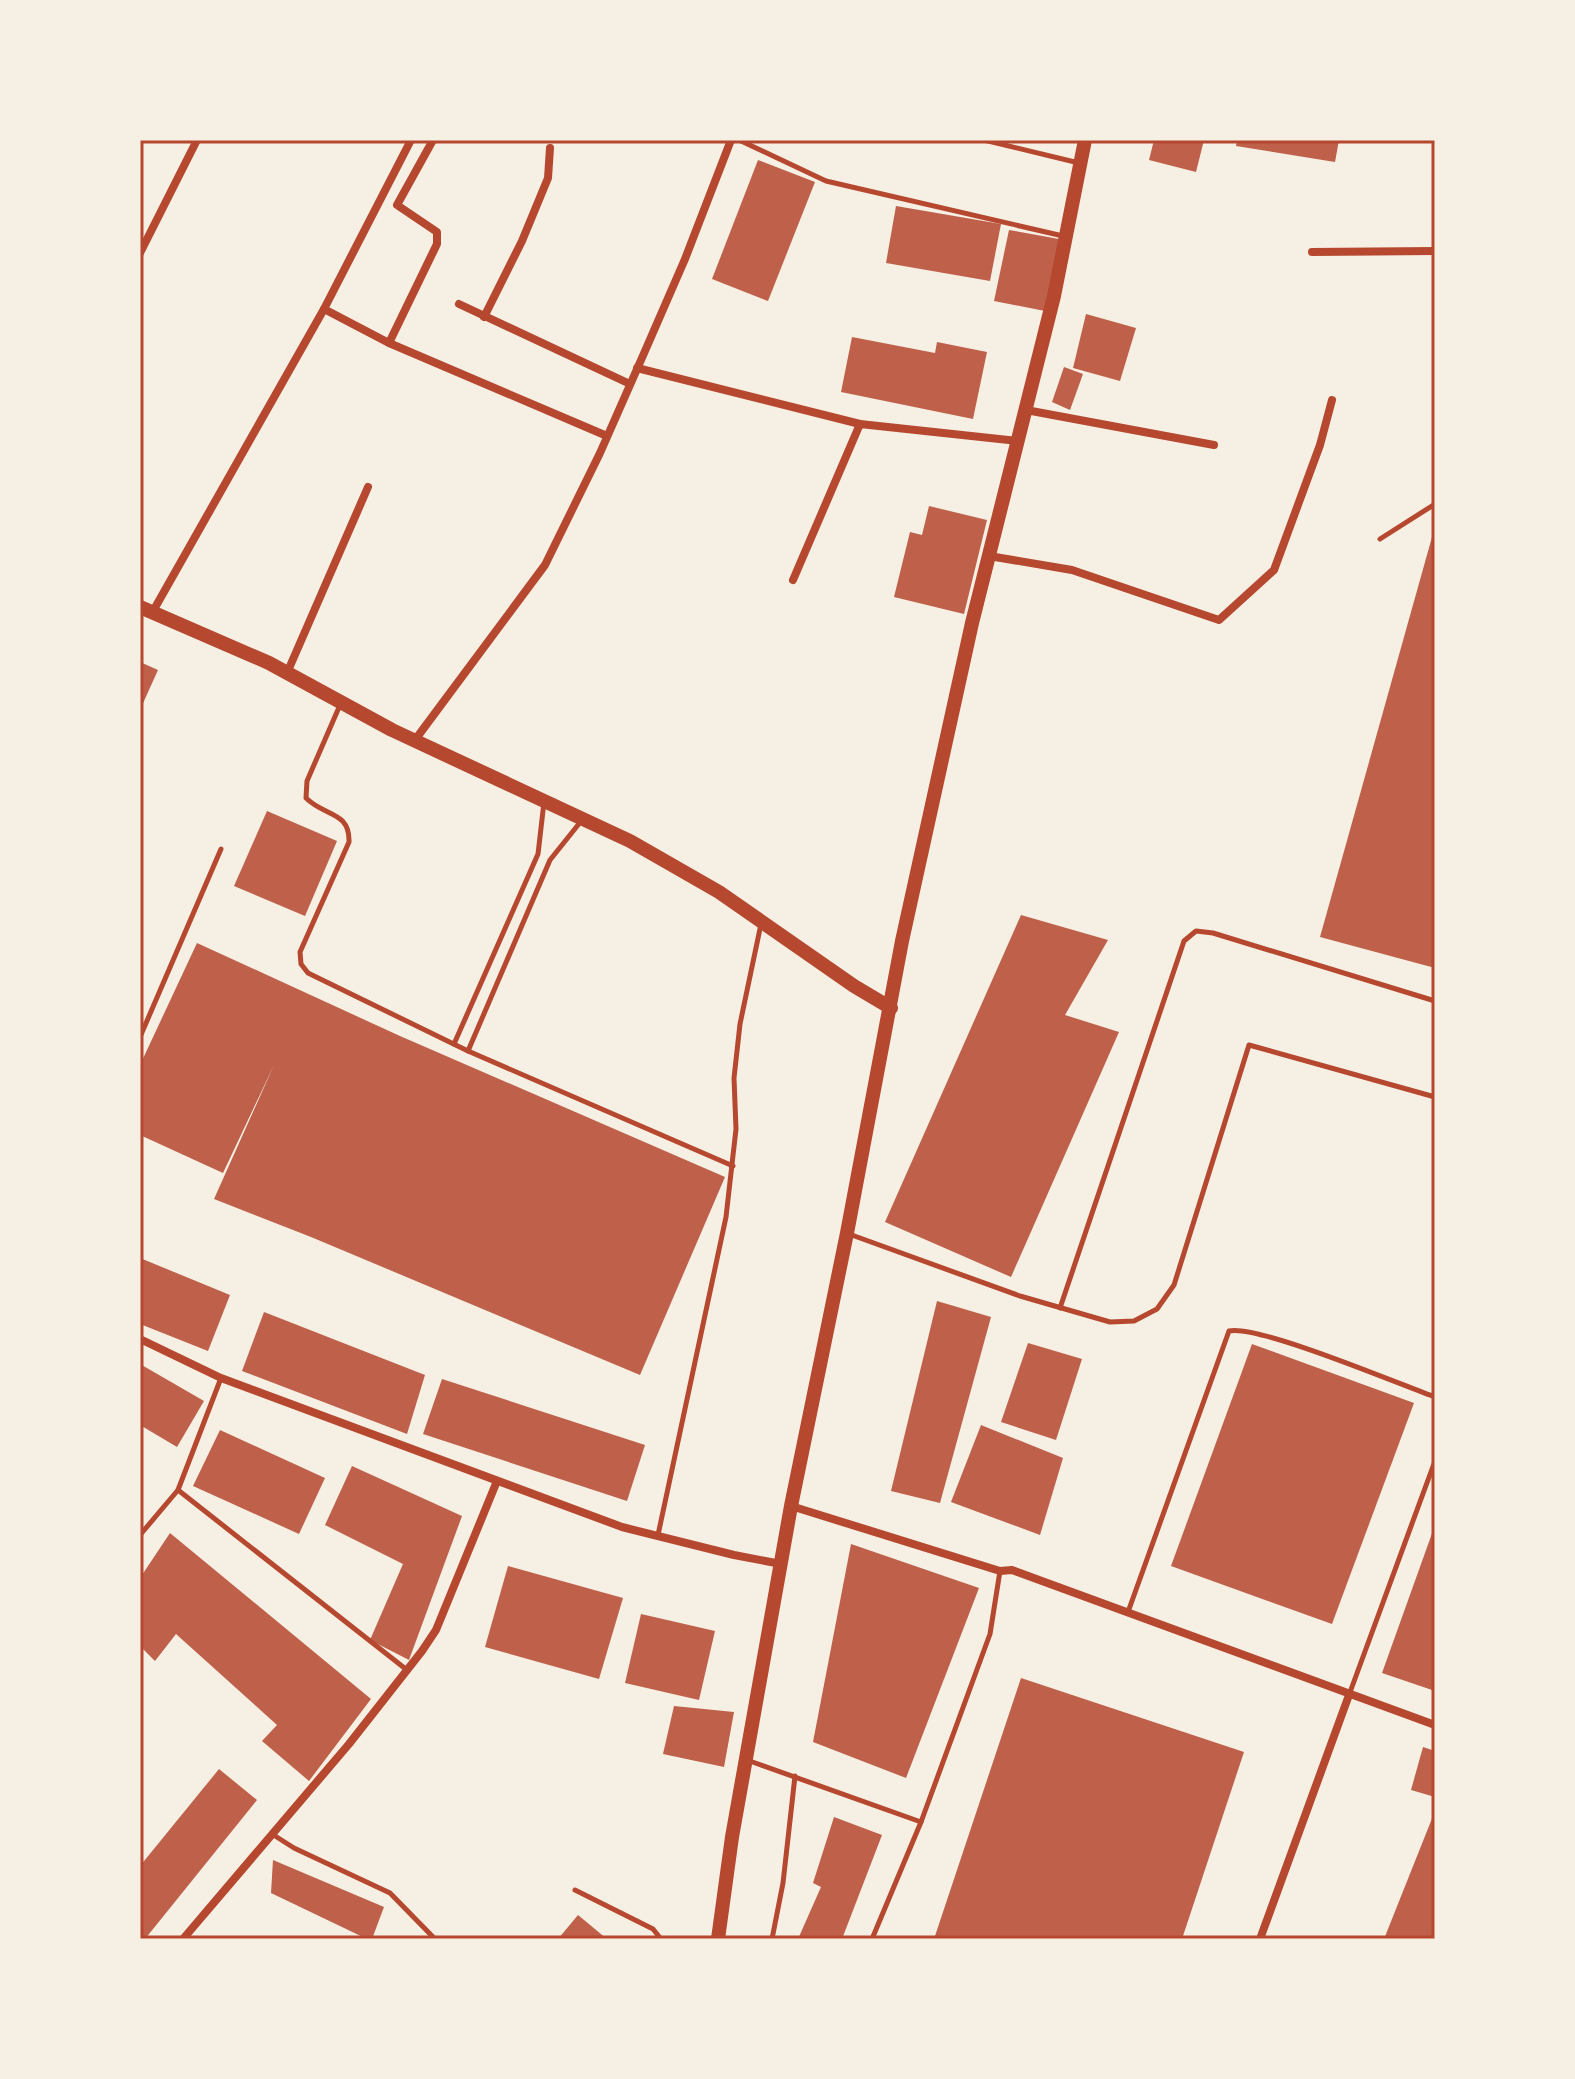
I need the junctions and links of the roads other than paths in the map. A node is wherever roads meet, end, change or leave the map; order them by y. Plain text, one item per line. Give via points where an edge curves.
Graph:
1 (197, 140) edge
2 (411, 140) edge
3 (433, 140) edge
4 (731, 140) edge
5 (739, 140) edge
6 (984, 140) edge
7 (1085, 140) edge
8 (550, 148) dead end
9 (1080, 163) junction
10 (1066, 236) junction
11 (1435, 251) edge
12 (1312, 252) dead end
13 (140, 253) edge
14 (459, 304) dead end
15 (324, 309) junction
16 (484, 317) junction
17 (389, 343) junction
18 (637, 368) junction
19 (630, 384) junction
20 (1332, 400) dead end
21 (1026, 410) junction
22 (860, 424) junction
23 (607, 436) junction
24 (1018, 441) junction
25 (1214, 445) dead end
26 (368, 487) dead end
27 (1435, 504) edge
28 (1380, 539) dead end
29 (989, 556) junction
30 (793, 580) dead end
31 (146, 610) edge
32 (287, 673) junction
33 (341, 702) junction
34 (415, 740) junction
35 (544, 801) junction
36 (584, 818) junction
37 (221, 849) dead end
38 (761, 923) junction
39 (1435, 1001) edge
40 (891, 1008) junction
41 (140, 1037) edge
42 (454, 1044) junction
43 (468, 1051) junction
44 (1435, 1097) edge
45 (733, 1166) junction
46 (847, 1233) junction
47 (1060, 1308) junction
48 (140, 1339) edge
49 (221, 1378) junction
50 (1435, 1397) edge
51 (1435, 1461) edge
52 (497, 1481) junction
53 (178, 1490) junction
54 (791, 1506) junction
55 (140, 1535) edge
56 (658, 1536) junction
57 (781, 1564) junction
58 (1000, 1571) junction
59 (1128, 1612) junction
60 (407, 1671) junction
61 (1349, 1695) junction
62 (1435, 1725) edge
63 (746, 1760) junction
64 (795, 1776) junction
65 (921, 1822) junction
66 (272, 1834) junction
67 (575, 1890) dead end
68 (183, 1939) edge
69 (435, 1939) edge
70 (661, 1939) edge
71 (718, 1939) edge
72 (772, 1939) edge
73 (872, 1939) edge
74 (1260, 1939) edge

1 - 13 street
2 - 15 street
3 - 17 street via 397,205 437,232 437,244
4 - 18 street
5 - 10 lane via 826,181
6 - 9 lane
7 - 9 street
8 - 16 street via 548,178
9 - 10 street
10 - 21 street
11 - 12 street
14 - 16 street
15 - 17 street
15 - 31 street
16 - 19 street
17 - 23 street
18 - 19 street
18 - 22 street
19 - 23 street
20 - 29 street via 1274,570 1219,620 1072,570
21 - 24 street
21 - 25 street
22 - 24 street
22 - 30 street
23 - 34 street via 545,565
24 - 29 street
26 - 32 street
27 - 28 lane
29 - 40 street
31 - 32 street
32 - 33 street
33 - 34 street
33 - 42 lane via 307,781 306,798 345,820 349,842 300,952 301,964 308,973
34 - 35 street
35 - 36 street
35 - 42 lane via 538,854
36 - 38 street via 719,892
36 - 43 lane via 550,860
37 - 41 lane
38 - 40 street
38 - 45 lane via 740,1024
39 - 47 lane via 1196,931 1184,941
40 - 46 street
42 - 43 lane
43 - 45 lane
44 - 47 lane via 1249,1045 1174,1285 1157,1309 1134,1321 1110,1322
45 - 56 lane
46 - 47 lane
46 - 54 street
48 - 49 street
49 - 52 street
49 - 53 lane
50 - 59 lane via 1272,1337 1229,1331
51 - 61 lane
52 - 56 street
52 - 60 street via 436,1630
53 - 55 lane
53 - 60 lane
54 - 57 street
54 - 58 street
56 - 57 street
57 - 63 street
58 - 59 street via 1012,1570
58 - 65 lane via 990,1634
59 - 61 street
60 - 66 street
61 - 62 street
61 - 74 street
63 - 64 lane
63 - 71 street
64 - 65 lane
64 - 72 lane
65 - 73 lane
66 - 68 street
66 - 69 lane via 390,1893
67 - 70 lane via 653,1929

